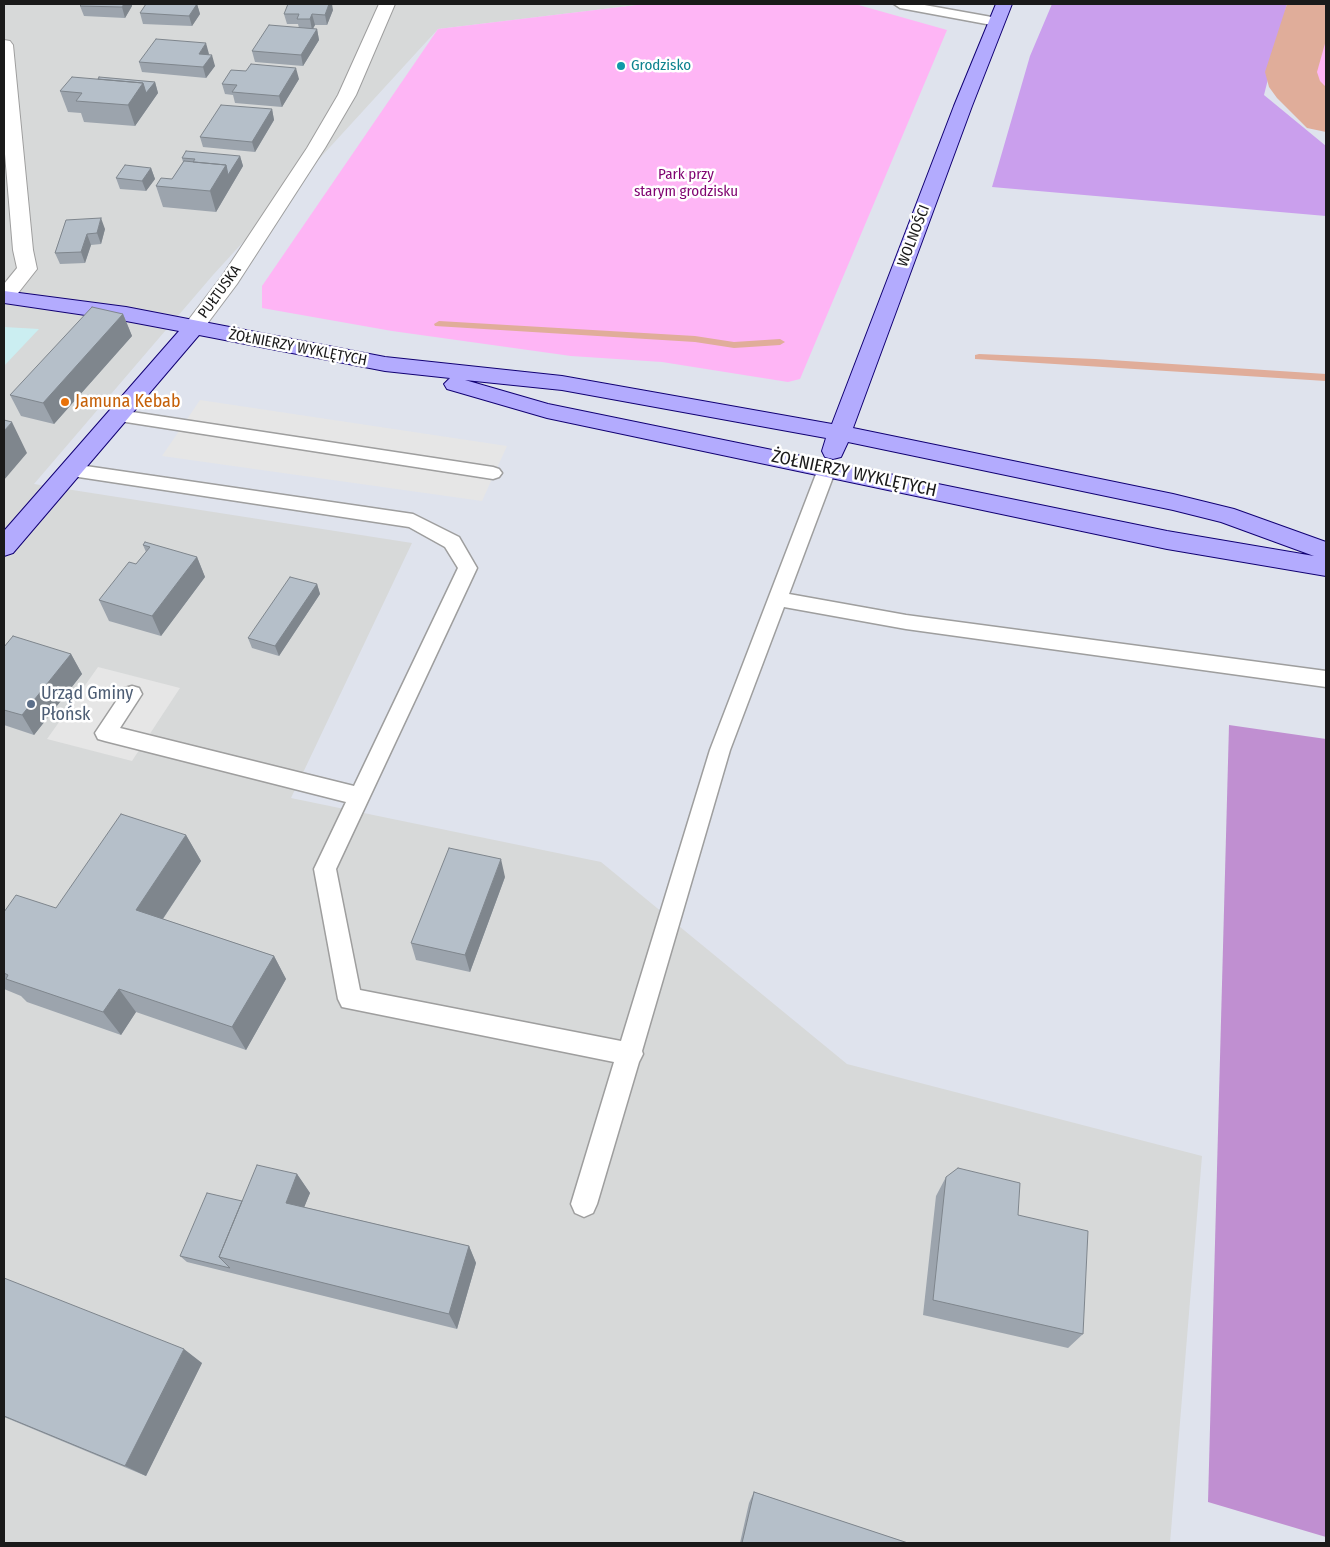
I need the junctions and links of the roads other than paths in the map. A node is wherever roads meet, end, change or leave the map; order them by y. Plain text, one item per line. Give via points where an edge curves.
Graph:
1 (387, 4) edge
2 (900, 4) edge
3 (1004, 4) edge
4 (996, 22) junction
5 (4, 45) edge
6 (4, 297) edge
7 (194, 327) junction
8 (385, 364) junction
9 (119, 416) junction
10 (839, 433) junction
11 (827, 469) junction
12 (72, 470) junction
13 (493, 473) dead end
14 (4, 547) edge
15 (1326, 551) edge
16 (1326, 567) edge
17 (777, 598) junction
18 (1326, 679) edge
19 (132, 694) dead end
20 (360, 797) junction
21 (631, 1054) junction
22 (584, 1204) dead end

1 - 7 street, PUŁTUSKA via 347,95 316,148 230,280
2 - 4 lane
3 - 4 street, WOLNOŚCI
4 - 10 street, WOLNOŚCI
5 - 6 street via 27,269
6 - 7 street, ŻOŁNIERZY WYKLĘTYCH
7 - 8 street, ŻOŁNIERZY WYKLĘTYCH
7 - 9 street, PUŁTUSKA
8 - 10 street, ŻOŁNIERZY WYKLĘTYCH via 562,383
8 - 11 street, ŻOŁNIERZY WYKLĘTYCH via 547,411
9 - 12 street, PUŁTUSKA
9 - 13 lane
10 - 11 street, WOLNOŚCI
10 - 15 street, ŻOŁNIERZY WYKLĘTYCH via 1182,504
11 - 16 street, ŻOŁNIERZY WYKLĘTYCH via 1167,540
11 - 17 lane
12 - 14 street, PUŁTUSKA
12 - 20 lane via 413,521 452,542 468,568
17 - 18 lane via 906,622
17 - 21 lane via 720,750
19 - 20 lane via 105,733
20 - 21 lane via 326,869 350,1000
21 - 22 lane

